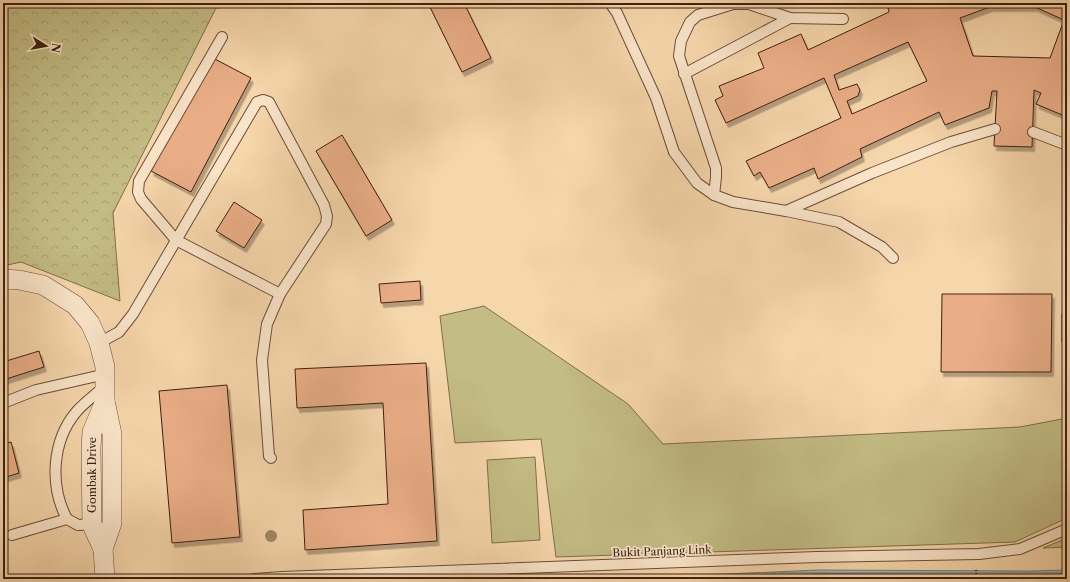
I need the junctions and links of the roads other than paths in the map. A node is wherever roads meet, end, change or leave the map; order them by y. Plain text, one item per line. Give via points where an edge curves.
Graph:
1 (610, 3) edge
2 (790, 18) junction
3 (843, 19) dead end
4 (222, 37) dead end
5 (684, 74) junction
6 (995, 130) dead end
7 (1033, 132) dead end
8 (1067, 144) edge
9 (714, 195) junction
10 (786, 211) junction
11 (176, 240) junction
12 (893, 258) dead end
13 (3, 279) edge
14 (280, 294) junction
15 (99, 342) junction
16 (105, 387) junction
17 (3, 403) edge
18 (271, 458) dead end
19 (67, 519) junction
20 (112, 523) junction
21 (92, 525) junction
22 (1067, 529) edge
23 (12, 535) dead end
24 (103, 549) junction
25 (105, 579) edge
26 (254, 579) edge

1 - 9 lane via 656,98 674,152 697,183
2 - 3 lane
2 - 5 lane
2 - 5 lane via 749,4 733,4 698,15 690,22 681,41 679,56
4 - 11 lane via 139,181 138,192 141,199
5 - 9 lane via 716,168
6 - 10 lane via 943,145
7 - 8 lane
9 - 10 lane via 733,202
10 - 12 lane via 839,222 882,247
11 - 14 lane
11 - 14 lane via 257,102 269,102 324,205 326,216 326,224
11 - 15 lane via 133,314 119,332
13 - 15 street, Gombak Drive via 43,285 75,305 90,323
14 - 18 lane via 267,324 262,360
15 - 16 street, Gombak Drive via 106,367
16 - 17 lane via 36,390
16 - 19 lane via 78,410 59,442 55,468 61,508
16 - 20 street, Gombak Drive via 112,434
16 - 21 street, Gombak Drive via 92,432
19 - 21 lane via 78,525
19 - 23 lane
20 - 21 lane
20 - 24 street, Gombak Drive
21 - 24 street, Gombak Drive
22 - 26 lane, Bukit Panjang Link via 1020,549 979,554 802,558
24 - 25 street, Gombak Drive

